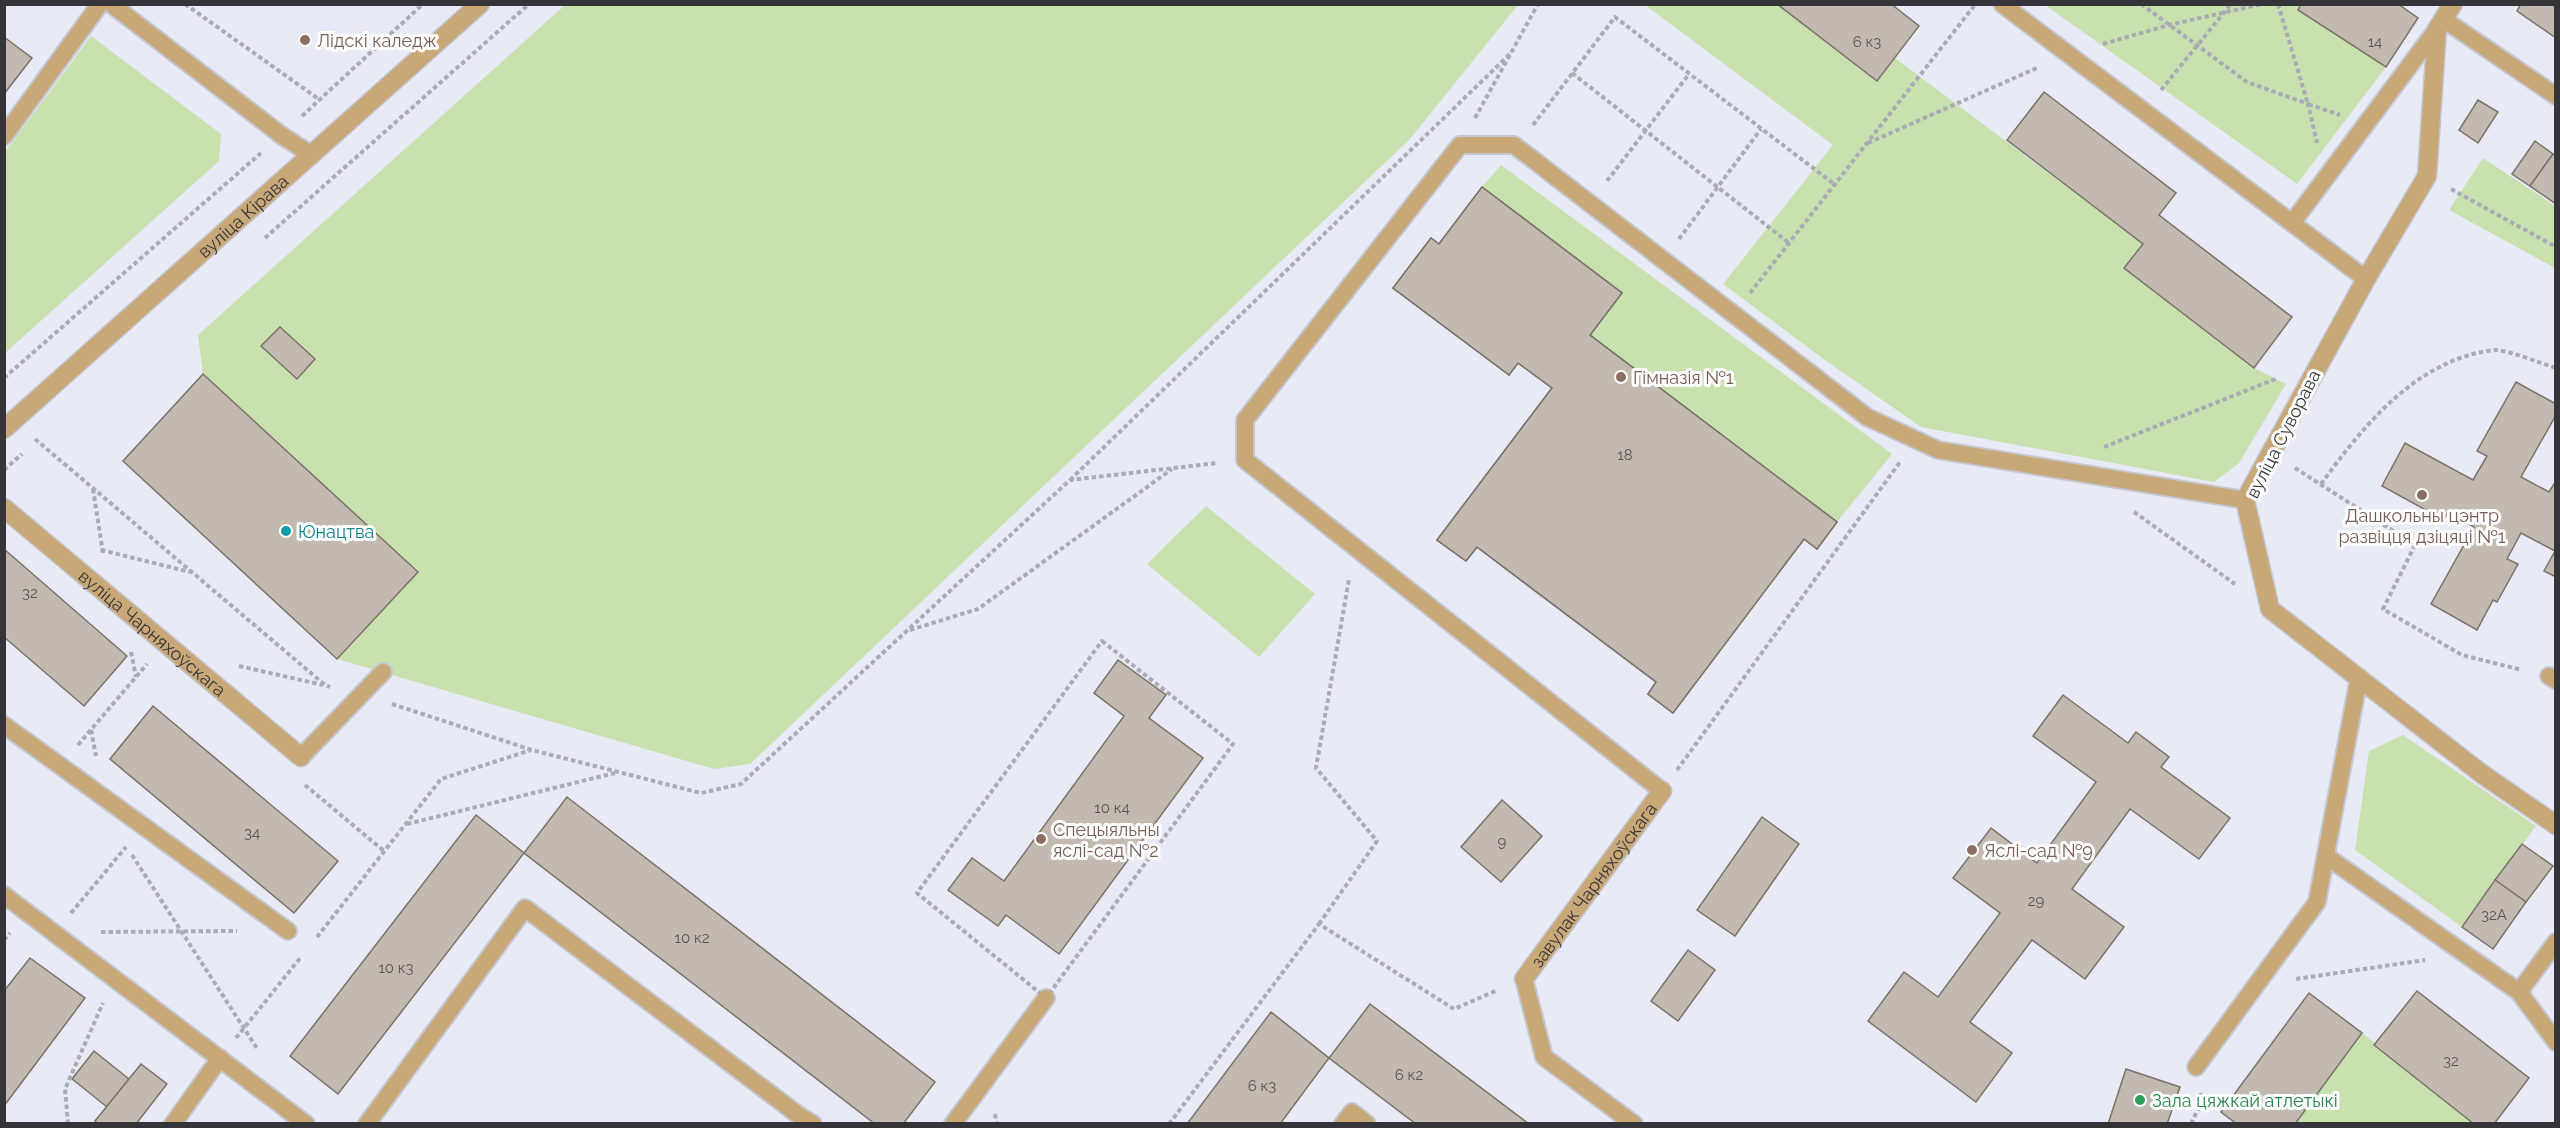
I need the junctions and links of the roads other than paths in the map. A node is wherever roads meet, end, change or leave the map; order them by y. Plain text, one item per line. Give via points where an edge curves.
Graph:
1 (100, 4) edge
2 (111, 4) edge
3 (480, 4) edge
4 (2002, 4) edge
5 (2444, 18) edge
6 (2556, 96) edge
7 (4, 136) edge
8 (312, 155) junction
9 (2292, 223) junction
10 (2366, 279) junction
11 (9, 425) edge
12 (2245, 500) junction
13 (4, 508) edge
14 (383, 672) dead end
15 (2359, 677) junction
16 (4, 725) edge
17 (301, 757) joint
18 (1662, 791) joint
19 (2556, 825) edge
20 (2326, 856) junction
21 (4, 895) edge
22 (288, 931) road end
23 (2556, 942) edge
24 (1524, 979) joint
25 (2519, 992) junction
26 (1046, 998) road end
27 (2556, 1042) edge
28 (220, 1058) junction
29 (2196, 1067) dead end
30 (803, 1121) edge
31 (173, 1124) edge
32 (306, 1124) edge
33 (367, 1124) edge
34 (953, 1124) edge
35 (1343, 1124) edge
36 (1368, 1124) edge
37 (1634, 1124) edge

1 - 7 lane
2 - 8 lane
3 - 8 street, вуліца Кірава
4 - 9 lane
5 - 6 lane
5 - 9 lane
5 - 10 street, вуліца Суворава via 2427,176
8 - 11 street, вуліца Кірава
9 - 10 lane
10 - 12 street, вуліца Суворава
12 - 15 street, вуліца Суворава via 2270,609
12 - 18 lane via 1938,450 1867,417 1514,146 1460,145 1245,420 1245,460
13 - 17 street, вуліца Чарняхоўскага
14 - 17 lane
15 - 19 street via 2482,774
15 - 20 lane
16 - 22 lane
18 - 24 street, завулак Чарняхоўскага
20 - 25 lane
20 - 29 lane via 2317,902
21 - 28 lane
23 - 25 lane
24 - 37 lane via 1544,1056
25 - 27 lane
26 - 34 lane
28 - 31 lane
28 - 32 lane
30 - 33 lane via 525,908
35 - 36 lane via 1352,1112

